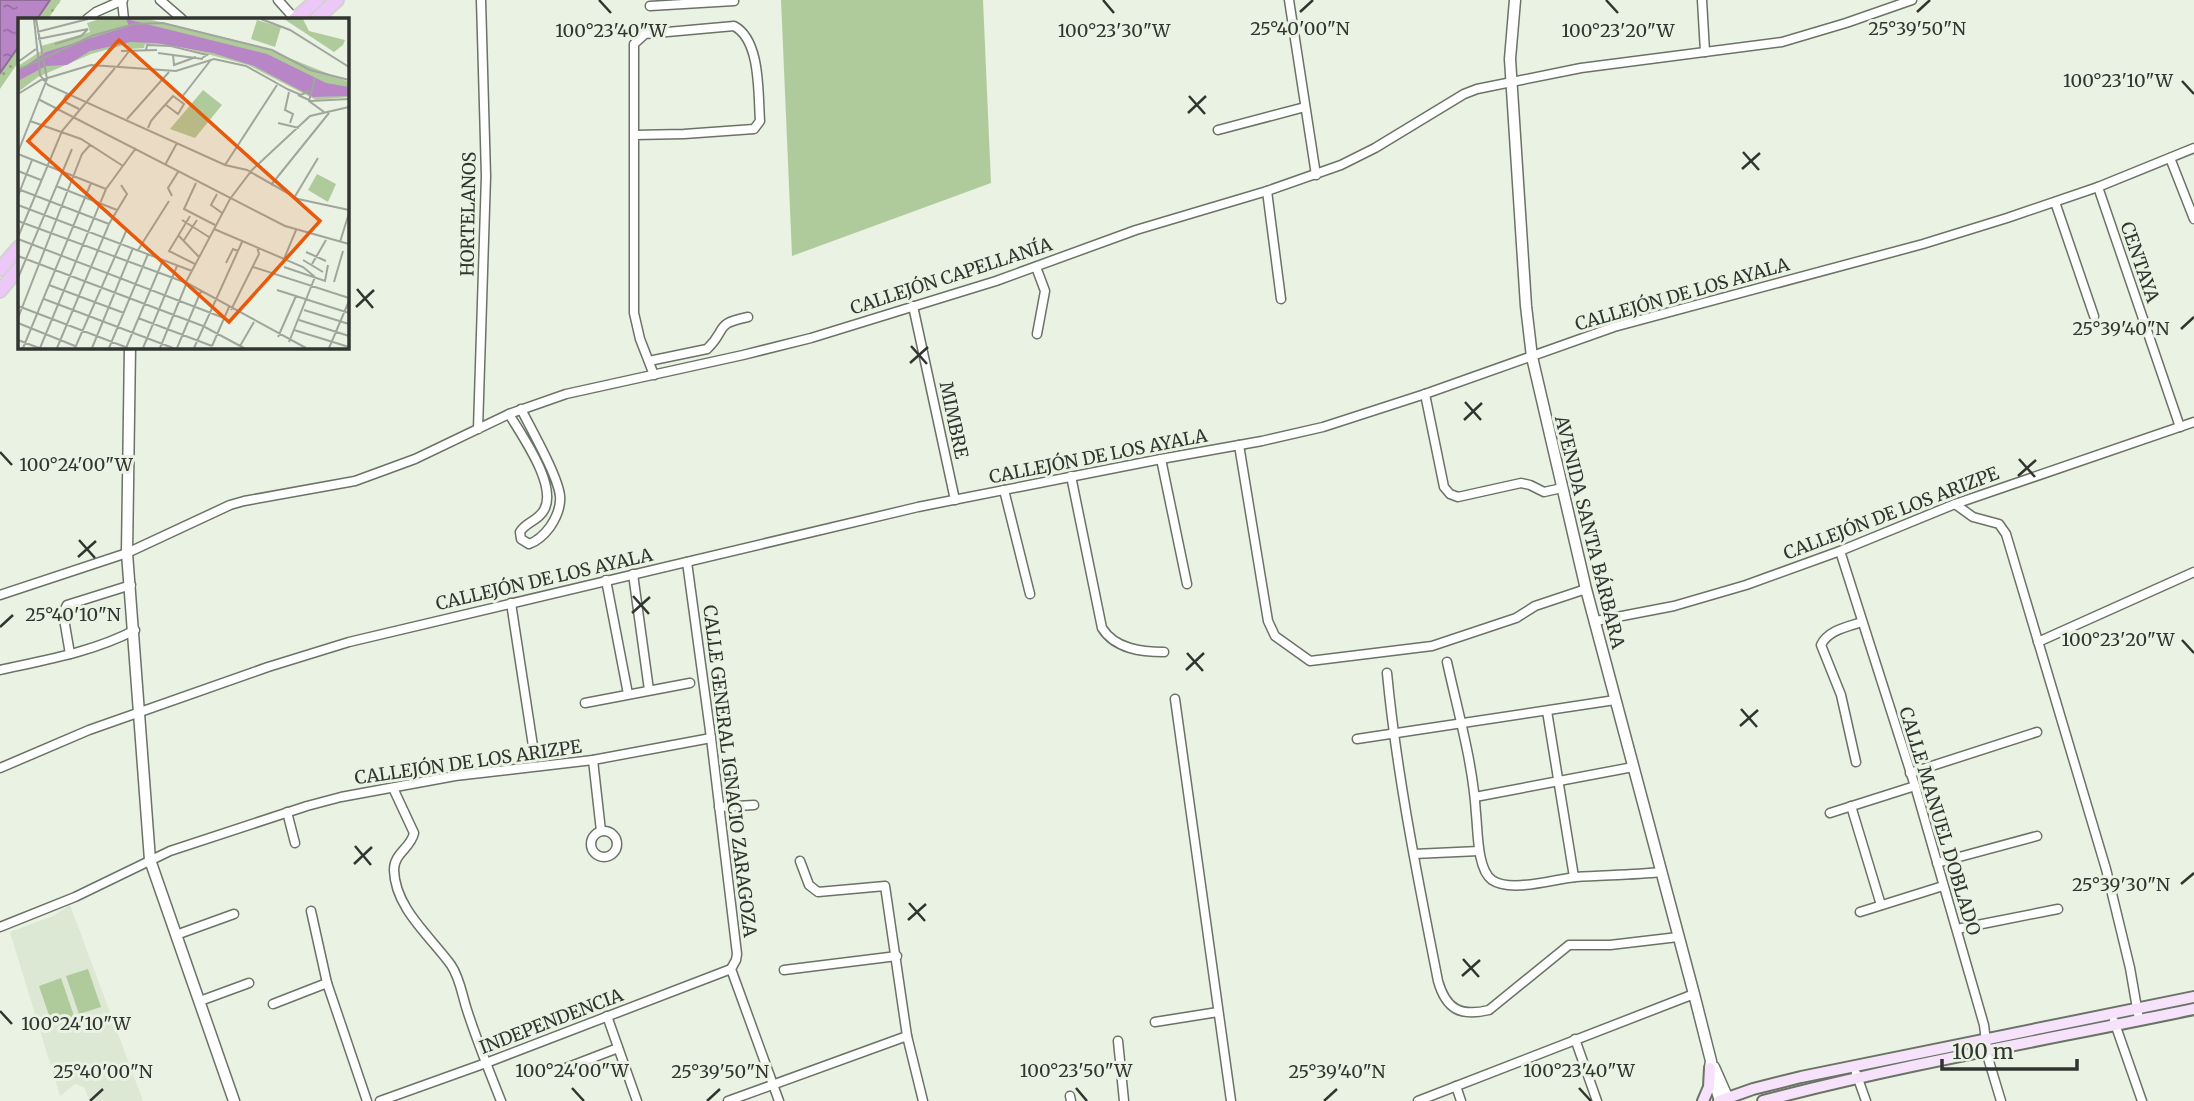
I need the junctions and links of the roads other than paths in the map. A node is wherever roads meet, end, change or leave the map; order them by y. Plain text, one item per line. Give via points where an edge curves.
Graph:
1 (160, 0) edge
2 (278, 0) edge
3 (317, 0) edge
4 (337, 0) edge
5 (481, 0) edge
6 (1289, 0) edge
7 (1515, 0) edge
8 (1702, 0) edge
9 (1911, 0) edge
10 (123, 1) edge
11 (693, 1) edge
12 (734, 1) edge
13 (650, 6) dead end
14 (88, 18) edge
15 (181, 18) edge
16 (294, 18) edge
17 (296, 18) edge
18 (317, 18) edge
19 (1704, 52) junction
20 (1511, 81) junction
21 (1306, 107) junction
22 (1218, 130) dead end
23 (634, 135) junction
24 (2194, 148) edge
25 (2170, 158) junction
26 (1316, 175) junction
27 (2098, 187) junction
28 (1267, 191) junction
29 (2055, 202) junction
30 (2194, 219) edge
31 (18, 248) edge
32 (1036, 267) junction
33 (0, 269) edge
34 (18, 269) edge
35 (0, 290) edge
36 (1281, 299) dead end
37 (913, 306) junction
38 (2094, 316) dead end
39 (748, 317) dead end
40 (1037, 334) dead end
41 (130, 348) edge
42 (1532, 357) junction
43 (649, 361) junction
44 (654, 374) junction
45 (1425, 394) junction
46 (521, 409) junction
47 (509, 414) junction
48 (2194, 422) edge
49 (2180, 427) junction
50 (478, 429) junction
51 (536, 439) junction
52 (526, 444) junction
53 (1239, 445) junction
54 (1161, 458) junction
55 (1071, 476) junction
56 (1562, 488) junction
57 (1004, 490) junction
58 (955, 500) junction
59 (1955, 504) junction
60 (1840, 551) junction
61 (127, 553) junction
62 (687, 562) junction
63 (2194, 572) edge
64 (633, 574) junction
65 (606, 580) junction
66 (1186, 584) dead end
67 (131, 585) junction
68 (1586, 589) junction
69 (1030, 594) dead end
70 (0, 595) edge
71 (511, 603) junction
72 (1595, 621) junction
73 (1862, 622) junction
74 (135, 630) junction
75 (2038, 642) junction
76 (1164, 652) dead end
77 (70, 654) junction
78 (1447, 662) dead end
79 (0, 670) edge
80 (1387, 673) dead end
81 (690, 683) dead end
82 (649, 690) junction
83 (628, 694) junction
84 (1175, 699) dead end
85 (1615, 700) junction
86 (585, 702) dead end
87 (1547, 711) junction
88 (140, 712) junction
89 (1461, 724) junction
90 (2037, 732) dead end
91 (1393, 734) junction
92 (712, 738) junction
93 (1357, 739) dead end
94 (533, 746) dead end
95 (593, 760) junction
96 (1856, 762) dead end
97 (1633, 767) junction
98 (0, 768) edge
99 (1910, 773) junction
100 (1559, 782) junction
101 (1915, 786) junction
102 (393, 788) junction
103 (1475, 797) junction
104 (754, 805) dead end
105 (1851, 806) junction
106 (719, 807) junction
107 (287, 813) junction
108 (1830, 813) dead end
109 (601, 831) dead end
110 (2037, 836) dead end
111 (295, 843) dead end
112 (1479, 851) junction
113 (1414, 854) junction
114 (150, 860) junction
115 (800, 862) dead end
116 (1937, 863) junction
117 (1661, 872) junction
118 (1574, 877) junction
119 (1943, 886) junction
120 (1881, 905) junction
121 (2059, 909) dead end
122 (311, 911) dead end
123 (1860, 912) dead end
124 (234, 914) dead end
125 (0, 928) edge
126 (1957, 929) junction
127 (176, 934) junction
128 (1678, 937) junction
129 (897, 956) junction
130 (731, 969) junction
131 (784, 970) dead end
132 (249, 983) dead end
133 (327, 983) junction
134 (1694, 994) junction
135 (2194, 997) edge
136 (200, 1002) junction
137 (273, 1004) dead end
138 (2137, 1009) junction
139 (2194, 1010) edge
140 (1218, 1012) junction
141 (607, 1016) junction
142 (2114, 1020) junction
143 (2139, 1021) junction
144 (1155, 1022) dead end
145 (908, 1036) junction
146 (1575, 1039) junction
147 (1118, 1041) dead end
148 (1986, 1045) junction
149 (618, 1048) junction
150 (486, 1063) junction
151 (1711, 1065) junction
152 (566, 1068) dead end
153 (1856, 1072) junction
154 (773, 1084) junction
155 (1455, 1086) junction
156 (1723, 1100) edge
157 (234, 1101) edge
158 (367, 1101) edge
159 (380, 1101) edge
160 (500, 1101) edge
161 (637, 1101) edge
162 (727, 1101) edge
163 (779, 1101) edge
164 (923, 1101) edge
165 (1125, 1101) edge
166 (1231, 1101) edge
167 (1418, 1101) edge
168 (1461, 1101) edge
169 (1597, 1101) edge
170 (1703, 1101) edge
171 (1763, 1101) edge
172 (1866, 1101) edge
173 (2001, 1101) edge
174 (2142, 1101) edge

1 - 15 street
2 - 16 street
3 - 17 main road
4 - 18 main road
5 - 50 street, HORTELANOS via 486,176
6 - 21 street
7 - 20 street, AVENIDA SANTA BÁRBARA
8 - 19 street
9 - 19 street, CALLEJÓN CAPELLANÍA via 1782,42
10 - 14 street
11 - 12 street
11 - 13 street
19 - 20 street, CALLEJÓN CAPELLANÍA
20 - 26 street, CALLEJÓN CAPELLANÍA via 1464,94 1375,148
20 - 42 street, AVENIDA SANTA BÁRBARA
21 - 22 street
21 - 26 street
23 - 23 street via 637,39 645,34 734,26 744,34 756,60 758,126
23 - 43 street via 634,313
24 - 25 street, CALLEJÓN DE LOS AYALA
25 - 27 street, CALLEJÓN DE LOS AYALA
25 - 30 street
26 - 28 street, CALLEJÓN CAPELLANÍA
27 - 29 street, CALLEJÓN DE LOS AYALA
27 - 49 street, CENTAYA
28 - 32 street, CALLEJÓN CAPELLANÍA via 1136,230
28 - 36 street
29 - 38 street
29 - 42 street, CALLEJÓN DE LOS AYALA via 1923,244 1640,319
31 - 33 main road
32 - 37 street, CALLEJÓN CAPELLANÍA
32 - 40 street via 1045,291
34 - 35 main road
37 - 44 street, CALLEJÓN CAPELLANÍA via 811,338
37 - 58 street, MIMBRE
39 - 43 street via 724,324 706,349
41 - 61 street
42 - 45 street, CALLEJÓN DE LOS AYALA
42 - 56 street, AVENIDA SANTA BÁRBARA
43 - 44 street
44 - 46 street, CALLEJÓN CAPELLANÍA
45 - 53 street, CALLEJÓN DE LOS AYALA via 1323,427
45 - 56 street via 1444,487 1450,494 1458,497 1521,483 1544,492
46 - 47 street, CALLEJÓN CAPELLANÍA
46 - 51 street
47 - 50 street, CALLEJÓN CAPELLANÍA
47 - 52 street
48 - 49 street, CALLEJÓN DE LOS ARIZPE
49 - 59 street, CALLEJÓN DE LOS ARIZPE
50 - 61 street, CALLEJÓN CAPELLANÍA via 355,481 230,505
51 - 52 street
51 - 52 street via 558,486 560,503 551,525 528,544 520,532 543,512 548,495
53 - 54 street, CALLEJÓN DE LOS AYALA
53 - 68 street via 1268,621 1275,636 1310,662 1432,646
54 - 55 street, CALLEJÓN DE LOS AYALA
54 - 66 street
55 - 57 street, CALLEJÓN DE LOS AYALA
55 - 76 street via 1102,628 1130,648
56 - 68 street, AVENIDA SANTA BÁRBARA
57 - 58 street, CALLEJÓN DE LOS AYALA
57 - 69 street
58 - 62 street, CALLEJÓN DE LOS AYALA
59 - 60 street, CALLEJÓN DE LOS ARIZPE
59 - 75 street via 2004,530
60 - 72 street, CALLEJÓN DE LOS ARIZPE via 1703,599
60 - 73 street, CALLE MANUEL DOBLADO
61 - 67 street
61 - 70 street, CALLEJÓN CAPELLANÍA
62 - 64 street, CALLEJÓN DE LOS AYALA
62 - 92 street, CALLE GENERAL IGNACIO ZARAGOZA
63 - 75 street
64 - 65 street, CALLEJÓN DE LOS AYALA
64 - 82 street
65 - 71 street, CALLEJÓN DE LOS AYALA
65 - 83 street
67 - 74 street
67 - 77 street via 67,605 63,614
68 - 72 street, AVENIDA SANTA BÁRBARA
71 - 88 street, CALLEJÓN DE LOS AYALA via 349,642
71 - 94 street
72 - 85 street, AVENIDA SANTA BÁRBARA
73 - 96 street via 1831,633 1821,645 1844,704
73 - 99 street, CALLE MANUEL DOBLADO
74 - 77 street
74 - 88 street
75 - 138 street via 2106,869
77 - 79 street
78 - 89 street
80 - 91 street
81 - 82 street
82 - 83 street
83 - 86 street
84 - 140 street
85 - 87 street
85 - 97 street, AVENIDA SANTA BÁRBARA
87 - 89 street
87 - 100 street
88 - 98 street, CALLEJÓN DE LOS AYALA
88 - 114 street
89 - 91 street
89 - 103 street
90 - 99 street
91 - 93 street
91 - 113 street
92 - 95 street, CALLEJÓN DE LOS ARIZPE
92 - 106 street, CALLE GENERAL IGNACIO ZARAGOZA
95 - 102 street, CALLEJÓN DE LOS ARIZPE
95 - 109 street
97 - 100 street
97 - 117 street, AVENIDA SANTA BÁRBARA
99 - 101 street, CALLE MANUEL DOBLADO
100 - 103 street
100 - 118 street
101 - 105 street
101 - 116 street, CALLE MANUEL DOBLADO
102 - 107 street, CALLEJÓN DE LOS ARIZPE
102 - 150 street via 414,833 397,857 396,885 409,911 457,974
103 - 112 street
104 - 106 street
105 - 108 street
105 - 120 street
106 - 130 street, CALLE GENERAL IGNACIO ZARAGOZA via 737,956
107 - 111 street
107 - 114 street, CALLEJÓN DE LOS ARIZPE
110 - 116 street
112 - 113 street
112 - 118 street via 1486,873 1500,883
113 - 128 street via 1438,981 1442,995 1456,1010 1489,1010 1569,945
114 - 125 street, CALLEJÓN DE LOS ARIZPE
114 - 127 street
115 - 129 street via 818,892 885,886
116 - 119 street, CALLE MANUEL DOBLADO
117 - 118 street
117 - 128 street, AVENIDA SANTA BÁRBARA
119 - 120 street
119 - 126 street, CALLE MANUEL DOBLADO
120 - 123 street
121 - 126 street
122 - 133 street
124 - 127 street
126 - 148 street, CALLE MANUEL DOBLADO
127 - 136 street
128 - 134 street, AVENIDA SANTA BÁRBARA
129 - 131 street
129 - 145 street
130 - 141 street, INDEPENDENCIA
130 - 154 street, CALLE GENERAL IGNACIO ZARAGOZA
132 - 136 street
133 - 137 street
133 - 158 street
134 - 146 street
134 - 151 street, AVENIDA SANTA BÁRBARA
135 - 138 main road
136 - 157 street
138 - 142 main road
138 - 143 street
139 - 143 main road
140 - 144 street
140 - 166 street
141 - 149 street
141 - 150 street, INDEPENDENCIA
142 - 143 main road
142 - 148 main road
142 - 174 street
145 - 154 street
145 - 164 street
146 - 155 street
146 - 169 street
147 - 165 street
148 - 153 main road
148 - 173 street, CALLE MANUEL DOBLADO
149 - 152 street
149 - 161 street
150 - 159 street, INDEPENDENCIA
150 - 160 street
151 - 156 street, AVENIDA SANTA BÁRBARA via 1721,1079
151 - 170 main road
153 - 156 main road via 1801,1077
153 - 171 main road
153 - 172 street
154 - 162 street
154 - 163 street, CALLE GENERAL IGNACIO ZARAGOZA
155 - 167 street
155 - 168 street

